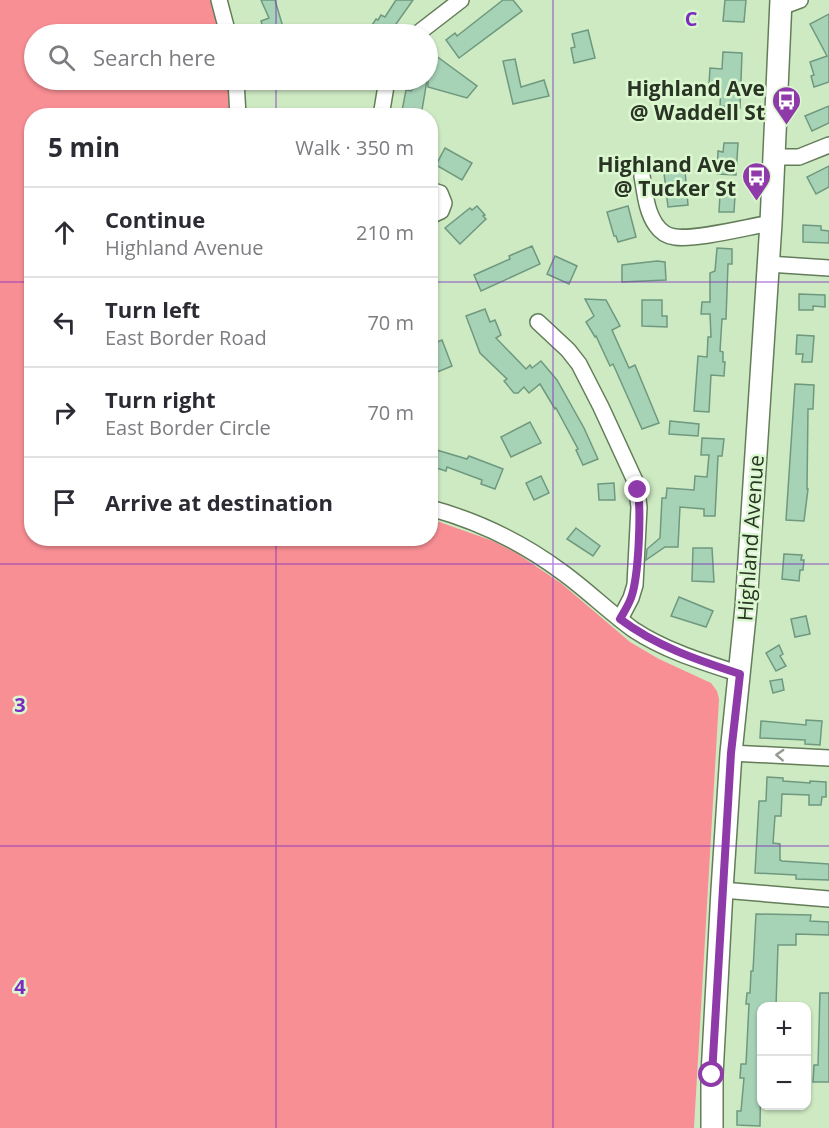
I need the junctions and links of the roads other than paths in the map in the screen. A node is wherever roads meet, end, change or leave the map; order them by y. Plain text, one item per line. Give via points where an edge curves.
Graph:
1 (219, 0) edge
2 (461, 0) edge
3 (787, 2) edge
4 (225, 24) edge
5 (430, 24) edge
6 (237, 90) edge
7 (385, 90) edge
8 (238, 108) edge
9 (382, 108) edge
10 (829, 145) edge
11 (774, 157) junction
12 (642, 176) dead end
13 (438, 192) edge
14 (438, 214) edge
15 (771, 223) junction
16 (768, 264) junction
17 (829, 268) edge
18 (538, 322) dead end
19 (438, 511) edge
20 (620, 619) junction
21 (740, 674) junction
22 (731, 753) junction
23 (829, 758) edge
24 (722, 890) junction
25 (829, 899) edge
26 (712, 1075) junction
27 (699, 1128) edge
28 (712, 1128) edge

1 - 4 street
2 - 5 street
3 - 11 main road, Highland Avenue
6 - 8 street
7 - 9 street
10 - 11 street via 794,158
11 - 15 main road, Highland Avenue
12 - 15 street via 651,217 669,235 706,234
13 - 14 street via 444,203
15 - 16 main road, Highland Avenue
16 - 17 street
16 - 21 main road, Highland Avenue
18 - 20 street via 579,364 636,483 639,507 635,585
19 - 20 street via 490,529 525,547
20 - 21 street via 678,653
21 - 22 main road, Highland Avenue
23 -> 22 street
22 - 24 main road, Highland Avenue
24 - 25 street
24 - 26 main road, Highland Avenue
26 - 27 main road, Highland Avenue
26 - 28 main road, Highland Avenue

